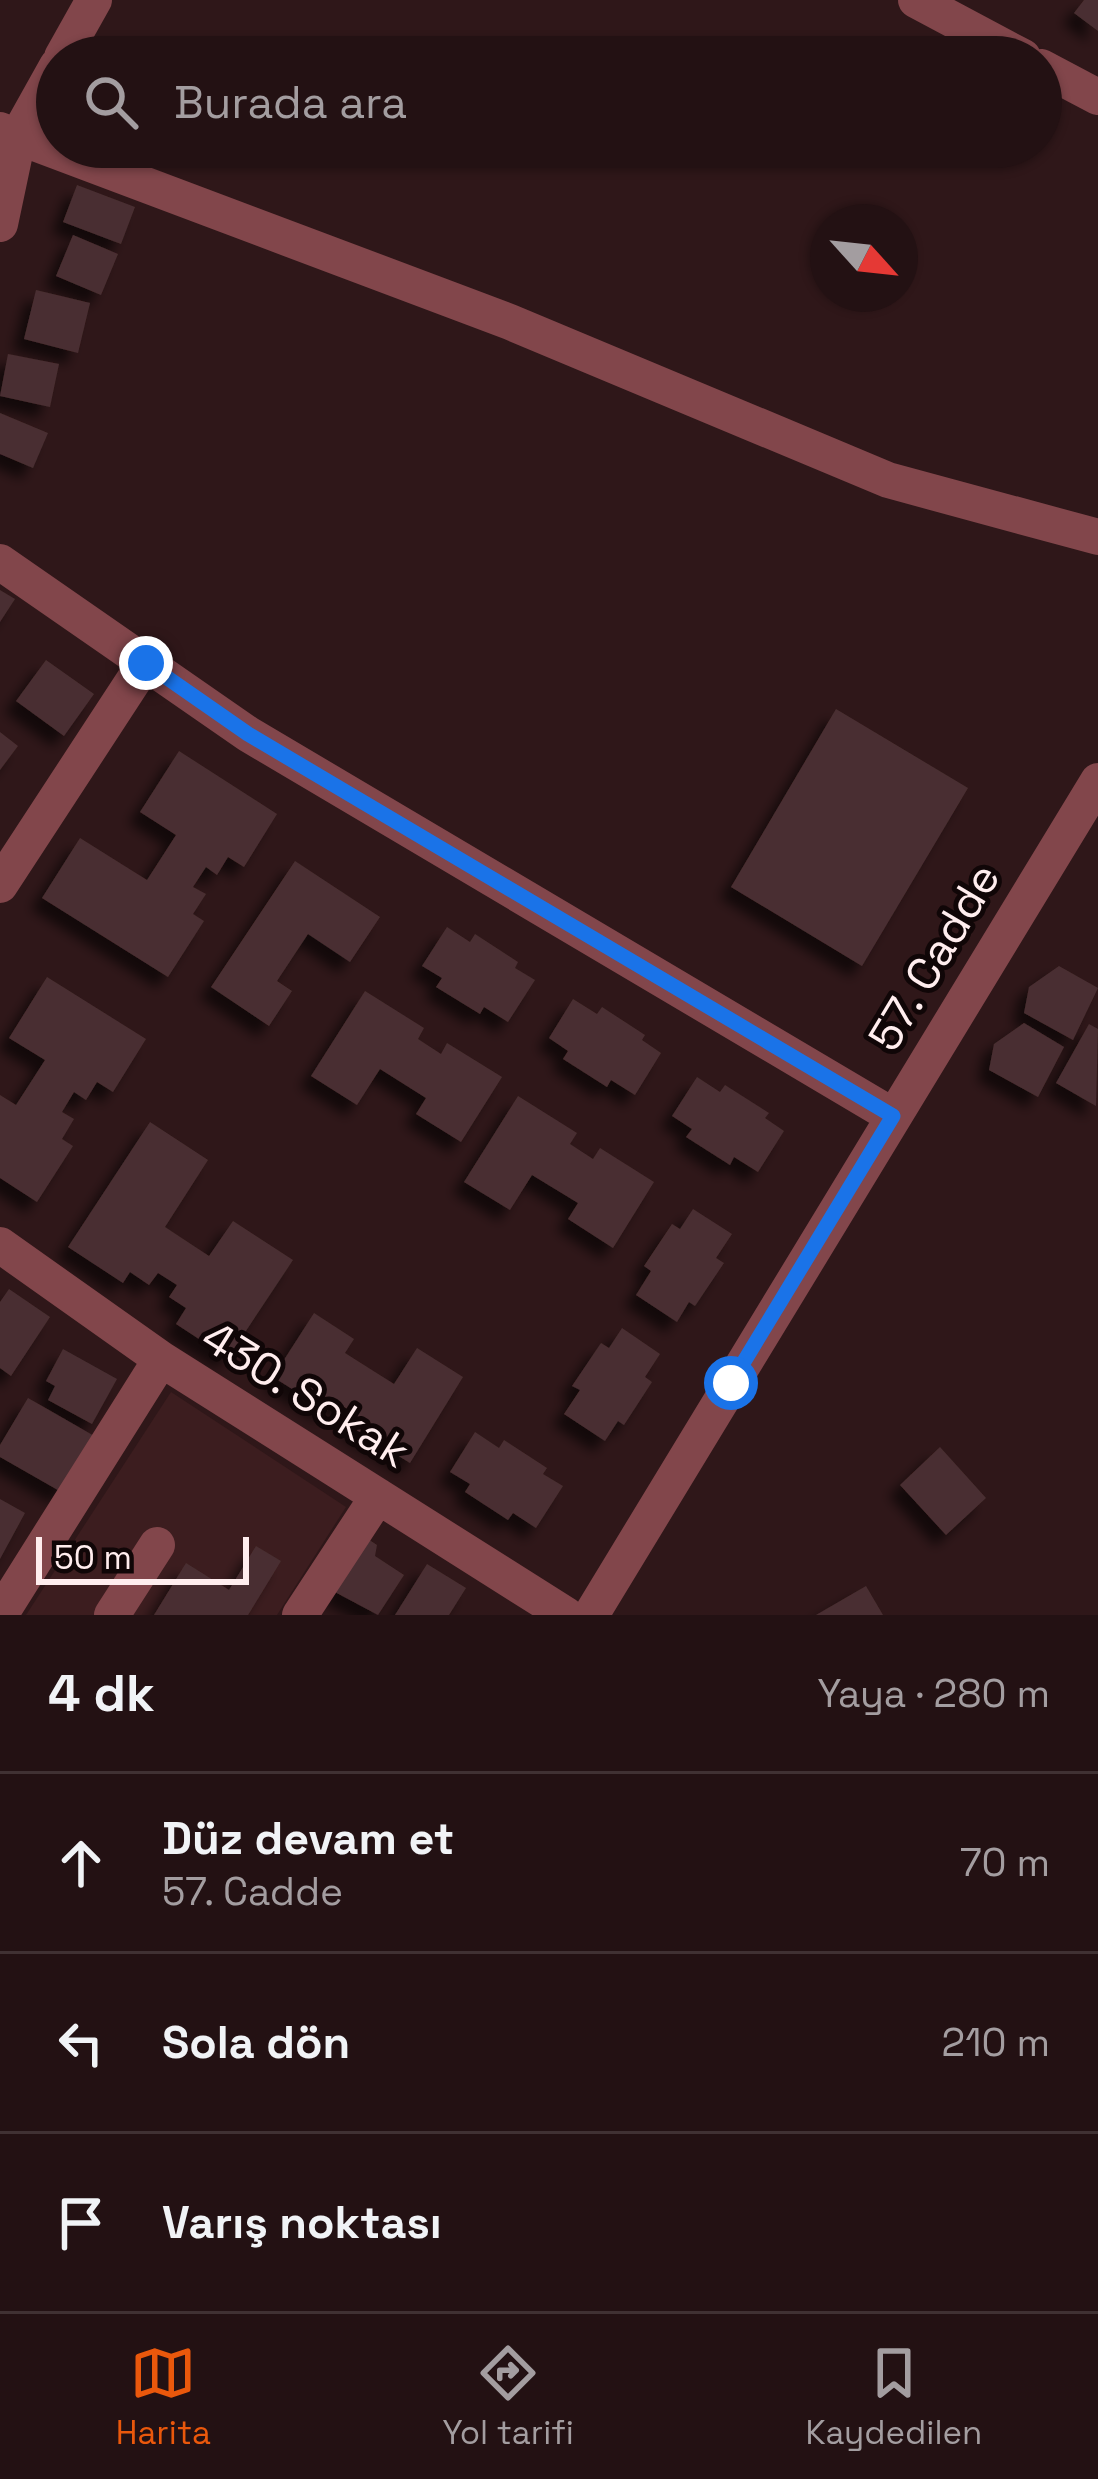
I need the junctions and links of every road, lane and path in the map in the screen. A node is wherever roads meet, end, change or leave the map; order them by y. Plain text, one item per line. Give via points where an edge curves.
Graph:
1 (94, 0) edge
2 (916, 0) edge
3 (74, 36) edge
4 (984, 36) edge
5 (1062, 78) edge
6 (36, 95) edge
7 (1098, 97) edge
8 (10, 132) edge
9 (105, 168) edge
10 (0, 224) edge
11 (1098, 537) edge
12 (0, 562) edge
13 (146, 663) junction
14 (1098, 781) edge
15 (0, 885) edge
16 (893, 1116) junction
17 (0, 1245) edge
18 (161, 1359) junction
19 (378, 1496) junction
20 (157, 1545) dead end
21 (0, 1615) edge
22 (112, 1615) edge
23 (300, 1615) edge
24 (566, 1615) edge
25 (591, 1615) edge

1 - 3 street
2 - 4 street
5 - 7 street
6 - 8 street
8 - 10 street
9 - 11 street via 510,322 887,481
12 - 13 street
13 - 15 street
13 - 16 street via 248,734
14 - 16 street, 57. Cadde
16 - 25 street, 57. Cadde
17 - 18 street, 430. Sokak
18 - 19 street, 430. Sokak
18 - 21 street
19 - 23 street
19 - 24 street, 430. Sokak
20 - 22 street

